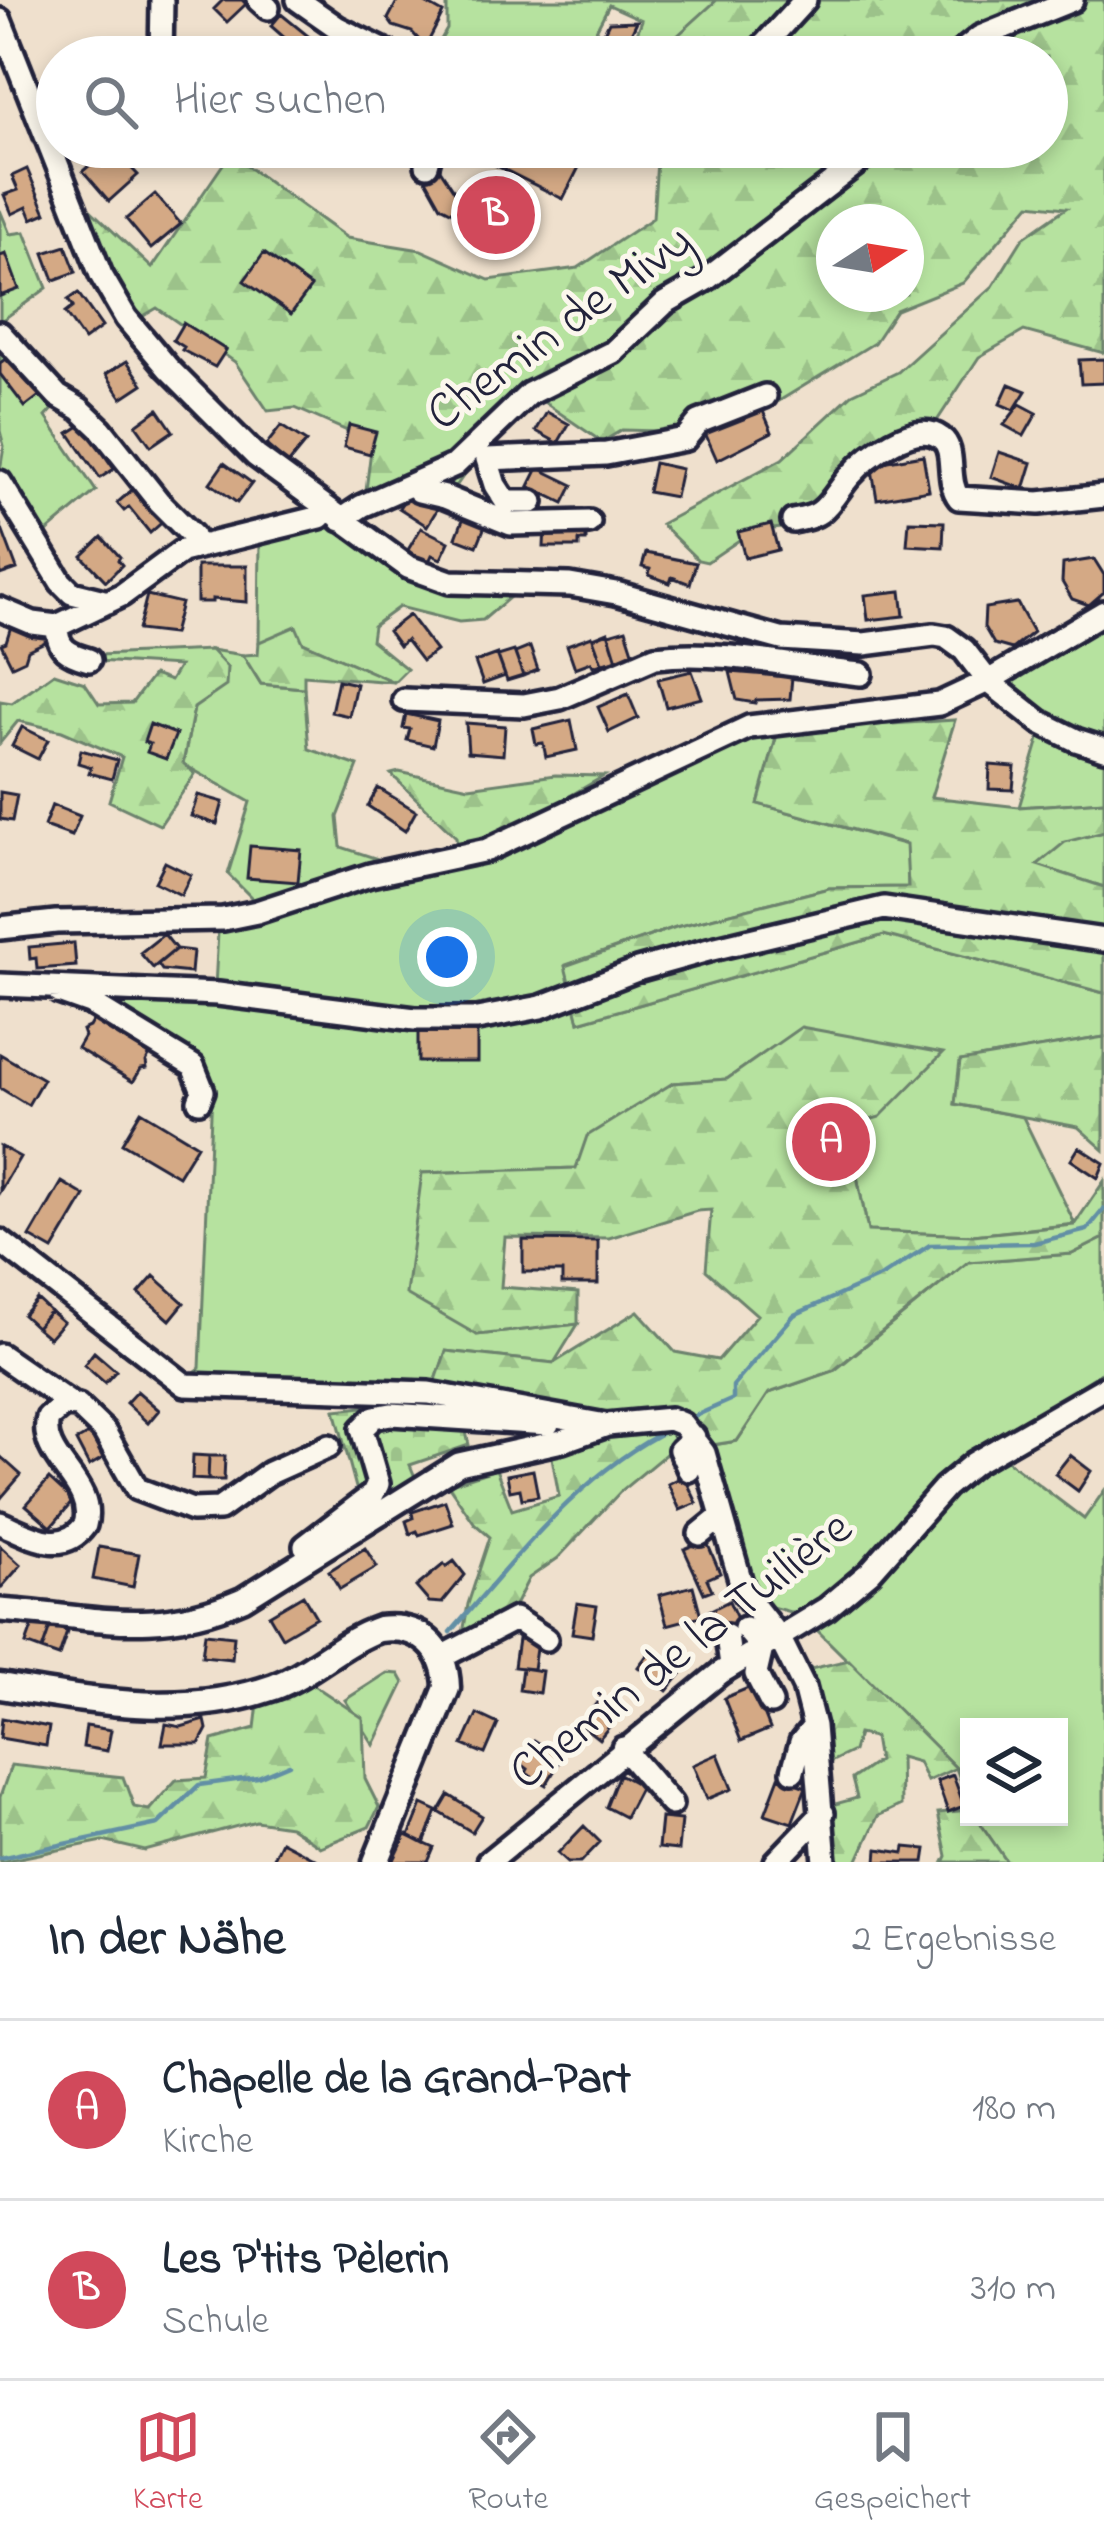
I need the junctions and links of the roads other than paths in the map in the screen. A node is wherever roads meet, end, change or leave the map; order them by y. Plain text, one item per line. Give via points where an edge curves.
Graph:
1 (163, 0) edge
2 (298, 0) edge
3 (806, 0) edge
4 (1072, 0) edge
5 (0, 20) edge
6 (162, 36) edge
7 (354, 36) edge
8 (773, 36) edge
9 (982, 36) edge
10 (36, 112) edge
11 (58, 168) edge
12 (851, 168) edge
13 (0, 333) edge
14 (765, 396) dead end
15 (476, 458) junction
16 (0, 482) edge
17 (412, 484) junction
18 (1104, 496) edge
19 (532, 502) dead end
20 (334, 515) junction
21 (793, 521) dead end
22 (589, 522) dead end
23 (196, 546) junction
24 (108, 602) junction
25 (0, 609) edge
26 (1104, 612) edge
27 (57, 626) junction
28 (89, 660) dead end
29 (861, 674) dead end
30 (988, 681) junction
31 (404, 700) dead end
32 (1104, 749) edge
33 (0, 928) edge
34 (1104, 940) edge
35 (0, 985) edge
36 (47, 988) junction
37 (199, 1101) dead end
38 (0, 1241) edge
39 (0, 1355) edge
40 (1104, 1388) edge
41 (71, 1405) junction
42 (572, 1418) junction
43 (607, 1425) junction
44 (694, 1437) junction
45 (328, 1446) dead end
46 (689, 1470) dead end
47 (722, 1516) junction
48 (0, 1523) edge
49 (700, 1534) dead end
50 (255, 1591) junction
51 (0, 1610) edge
52 (546, 1639) dead end
53 (771, 1644) junction
54 (442, 1658) junction
55 (731, 1665) junction
56 (0, 1686) edge
57 (771, 1703) dead end
58 (814, 1726) junction
59 (623, 1748) junction
60 (793, 1771) dead end
61 (670, 1804) dead end
62 (823, 1814) junction
63 (376, 1862) edge
64 (488, 1862) edge
65 (776, 1862) edge
66 (825, 1862) edge

1 - 6 street
2 - 7 street
3 - 8 street
4 - 9 street
5 - 10 street
11 - 20 street via 126,318 228,430
12 - 15 street, Chemin de Mivy via 665,303 614,352 529,394
13 - 23 street via 101,429
14 - 15 street via 699,422 685,440 606,454
15 - 17 street, Chemin de Mivy
15 - 19 street via 506,502
16 - 24 street via 61,582
17 - 20 street, Chemin de Mivy
17 - 22 street via 511,524
18 - 21 street via 959,499 946,440 915,434 852,473 816,516
20 - 23 street, Chemin de Mivy
20 - 30 street via 437,580 570,585 801,642 946,637
23 - 24 street, Chemin de Mivy
24 - 27 street, Chemin de Mivy
25 - 27 street
26 - 30 street
27 - 28 street via 63,650
29 - 31 street via 670,655 524,705
30 - 32 street via 1040,722
30 - 33 street via 926,707 749,727 487,850 370,875 257,912
34 - 36 street via 884,908 477,1019 218,994
35 - 36 street
36 - 37 street via 90,1003 193,1066
38 - 42 street via 185,1385 429,1393
39 - 41 street
40 - 53 street, Chemin de la Tuilière via 974,1463 870,1572
41 - 45 street via 104,1431 136,1489 192,1510 219,1510 269,1473
41 - 48 street via 52,1413 45,1430 87,1501 85,1525 54,1543
42 - 43 street
42 - 50 street via 544,1425 374,1417 362,1429 378,1484 373,1494 256,1581
43 - 44 street via 670,1420
43 - 50 street via 459,1464
44 - 46 street via 680,1450
44 - 47 street
47 - 49 street
47 - 53 street via 744,1593
50 - 51 street via 172,1622
52 - 54 street via 514,1618
53 - 55 street, Chemin de la Tuilière
53 - 55 street via 736,1632
53 - 57 street via 756,1674
53 - 58 street via 804,1687
54 - 56 main road via 419,1633 387,1628 277,1686 232,1698 164,1707
54 - 63 main road via 447,1688
55 - 59 street, Chemin de la Tuilière
58 - 60 street
58 - 62 street
59 - 61 street
59 - 64 street, Chemin de la Tuilière
62 - 65 street
62 - 66 street

